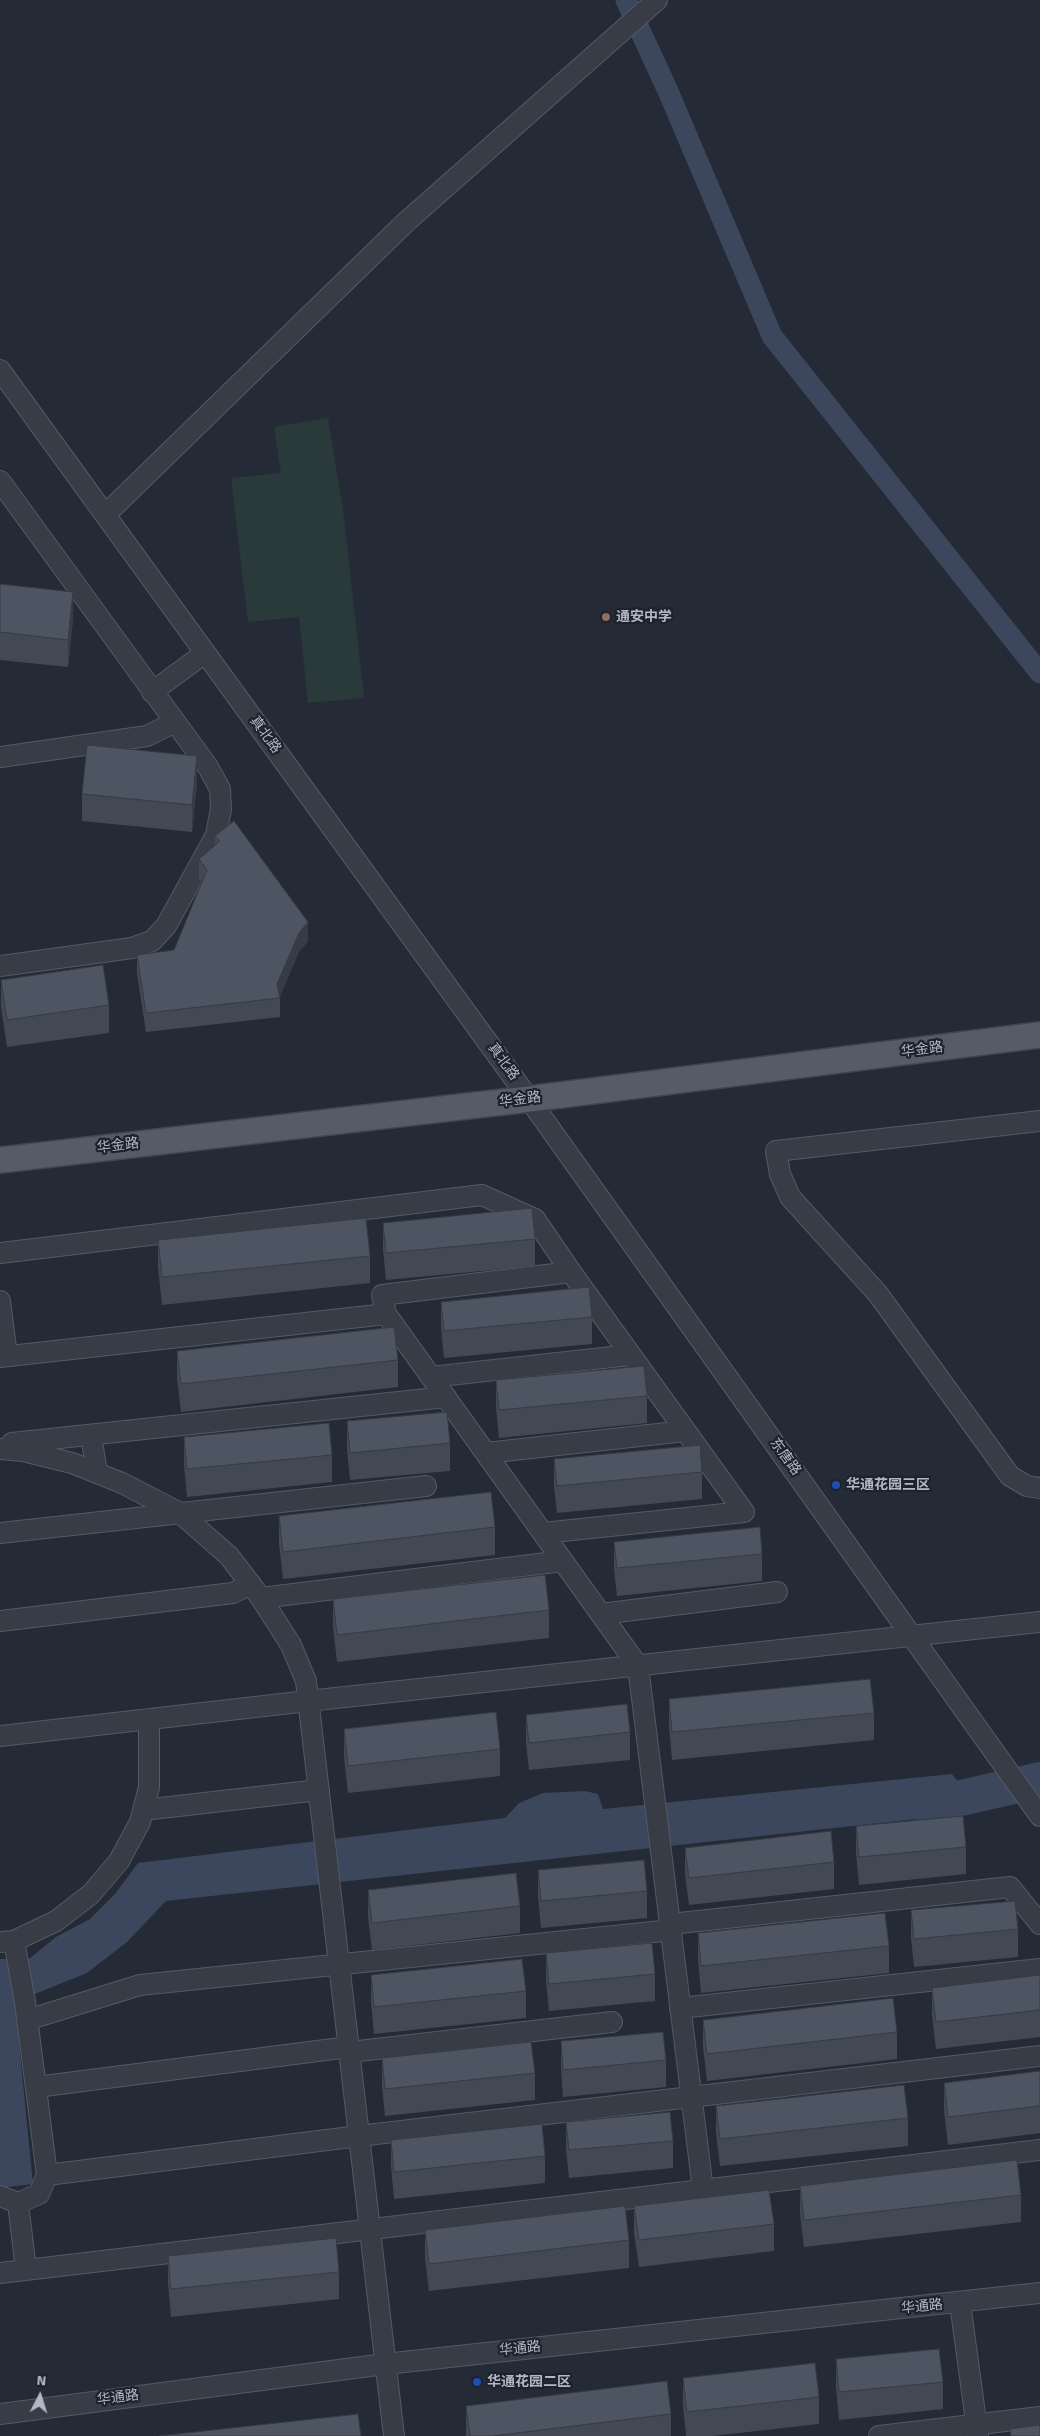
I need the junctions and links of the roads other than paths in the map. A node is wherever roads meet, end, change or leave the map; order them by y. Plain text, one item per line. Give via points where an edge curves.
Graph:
1 (657, 0) edge
2 (0, 370) edge
3 (0, 481) edge
4 (105, 515) junction
5 (205, 652) junction
6 (152, 692) junction
7 (175, 722) junction
8 (0, 757) edge
9 (0, 966) edge
10 (1040, 1035) edge
11 (529, 1099) junction
12 (1040, 1121) edge
13 (0, 1160) edge
14 (0, 1253) edge
15 (571, 1272) junction
16 (0, 1301) edge
17 (386, 1314) junction
18 (630, 1355) junction
19 (4, 1356) edge
20 (431, 1377) junction
21 (446, 1397) junction
22 (685, 1431) junction
23 (90, 1435) junction
24 (0, 1444) edge
25 (0, 1449) edge
26 (486, 1453) junction
27 (97, 1473) junction
28 (426, 1486) dead end
29 (1040, 1488) edge
30 (180, 1513) junction
31 (0, 1533) edge
32 (543, 1533) junction
33 (563, 1561) junction
34 (256, 1591) junction
35 (777, 1592) dead end
36 (601, 1614) junction
37 (0, 1620) edge
38 (1040, 1622) edge
39 (913, 1636) junction
40 (638, 1666) junction
41 (308, 1701) junction
42 (149, 1719) junction
43 (0, 1736) edge
44 (319, 1790) junction
45 (143, 1810) junction
46 (1040, 1816) edge
47 (1040, 1924) edge
48 (672, 1927) junction
49 (11, 1946) edge
50 (340, 1964) junction
51 (1040, 1969) edge
52 (680, 2008) junction
53 (26, 2011) junction
54 (612, 2022) dead end
55 (350, 2050) junction
56 (1040, 2056) edge
57 (36, 2087) junction
58 (690, 2097) junction
59 (359, 2136) junction
60 (1040, 2150) edge
61 (47, 2175) junction
62 (703, 2190) junction
63 (9, 2200) edge
64 (370, 2230) junction
65 (26, 2270) junction
66 (0, 2273) edge
67 (1040, 2293) edge
68 (960, 2303) junction
69 (385, 2364) junction
70 (0, 2414) edge
71 (1040, 2418) edge
72 (977, 2430) edge
73 (394, 2436) edge
74 (878, 2436) edge

1 - 4 street via 406,222
2 - 4 street, 真北路
3 - 6 street
4 - 5 street, 真北路
5 - 6 street
5 - 11 street, 真北路
6 - 7 street
7 - 8 street via 147,736
7 - 9 street via 220,789 222,809 216,835 166,926 152,941 132,948
10 - 11 main road, 华金路
11 - 13 main road, 华金路
11 - 39 street, 东唐路
12 - 29 street via 776,1150 780,1174 790,1197 878,1294 1010,1476 1027,1486
14 - 15 street via 482,1195 535,1219
15 - 17 street via 382,1295
15 - 18 street
16 - 19 street
17 - 19 street
17 - 20 street
18 - 20 street
18 - 22 street
20 - 21 street
21 - 23 street
21 - 26 street
22 - 26 street
22 - 32 street via 744,1512
23 - 24 street
23 - 27 street
25 - 27 street via 31,1453
26 - 32 street
27 - 30 street
28 - 30 street
30 - 31 street
30 - 34 street via 229,1556
32 - 33 street
33 - 34 street
33 - 36 street
34 - 37 street
34 - 41 street via 291,1645 306,1681
35 - 36 street
36 - 40 street
38 - 39 street
39 - 40 street
39 - 46 street, 东唐路
40 - 41 street
40 - 48 street
41 - 42 street
41 - 44 street
42 - 43 street
42 - 45 street via 148,1787
44 - 45 street
44 - 50 street
45 - 49 street via 119,1861 91,1894 56,1921
47 - 48 street via 1010,1887
48 - 50 street
48 - 52 street
49 - 53 street
50 - 53 street via 140,1985
50 - 55 street
51 - 52 street
52 - 58 street
53 - 57 street
54 - 55 street
55 - 57 street
55 - 59 street
56 - 58 street
57 - 61 street
58 - 59 street
58 - 62 street
59 - 61 street
59 - 64 street
60 - 62 street
61 - 63 street via 39,2194
62 - 64 street
63 - 65 street
64 - 65 street
64 - 69 street
65 - 66 street
67 - 68 street, 华通路
68 - 69 street, 华通路
68 - 72 street
69 - 70 street, 华通路
69 - 73 street
71 - 72 street
72 - 74 street

